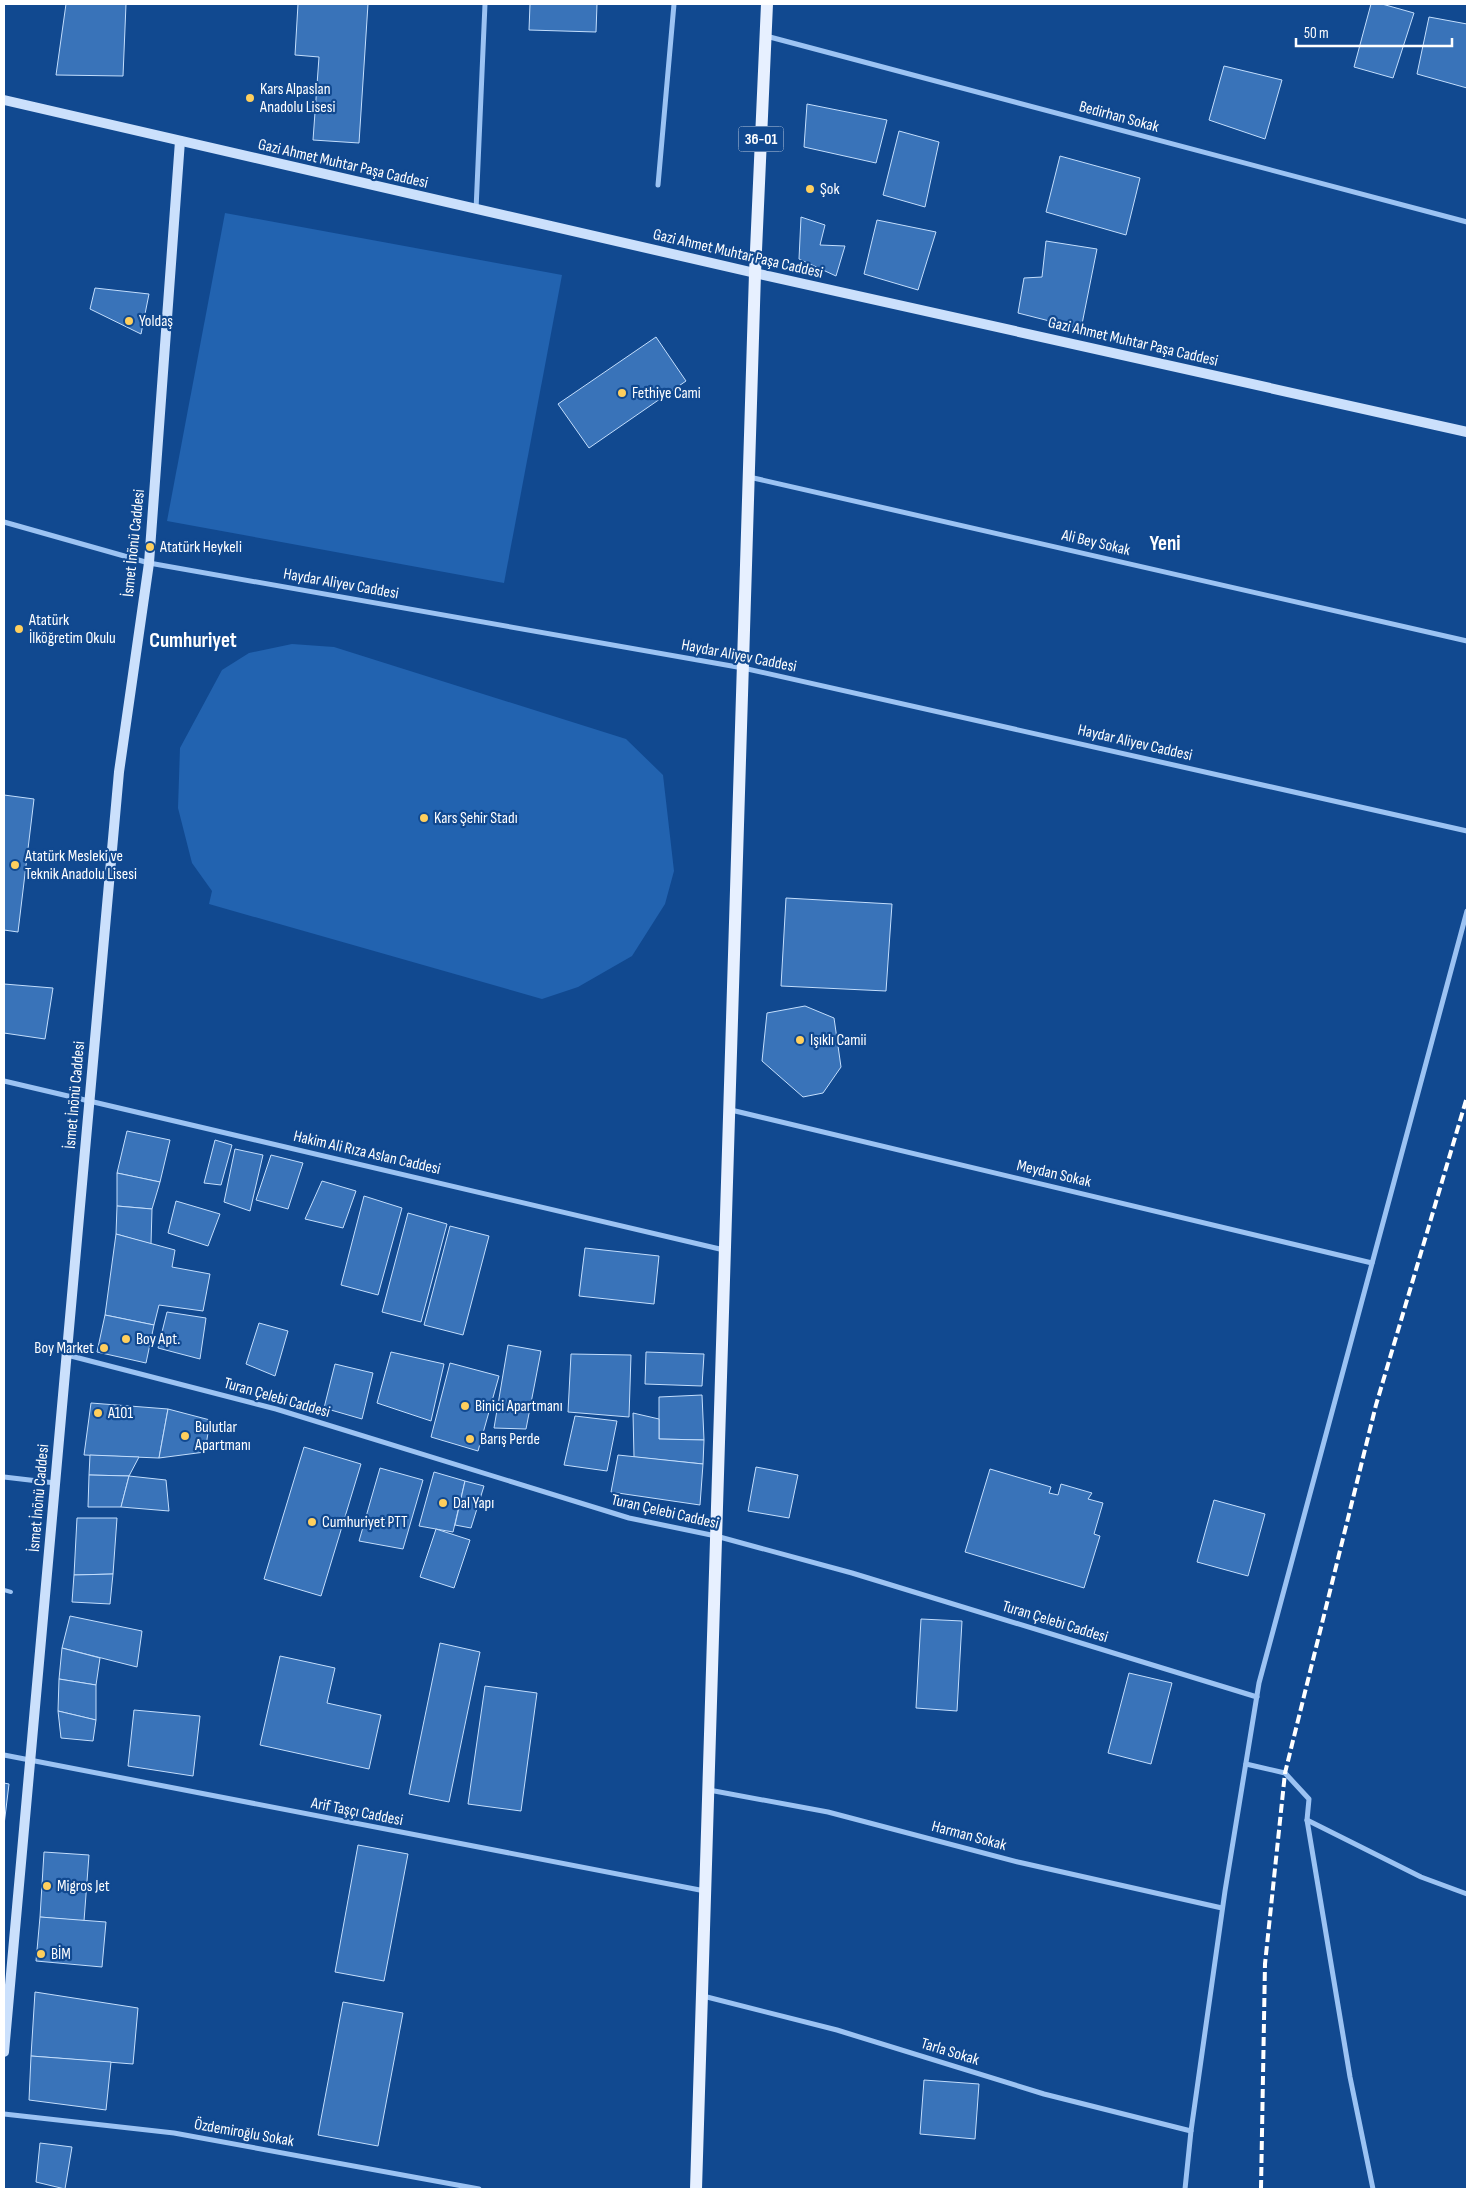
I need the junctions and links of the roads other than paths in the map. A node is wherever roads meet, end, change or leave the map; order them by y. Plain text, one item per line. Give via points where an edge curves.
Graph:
1 (485, 4) edge
2 (674, 4) edge
3 (767, 4) edge
4 (765, 36) junction
5 (4, 100) edge
6 (180, 141) junction
7 (658, 185) dead end
8 (476, 210) junction
9 (1467, 222) edge
10 (755, 273) junction
11 (1467, 432) edge
12 (749, 477) junction
13 (4, 522) edge
14 (149, 563) junction
15 (1467, 640) edge
16 (743, 668) junction
17 (1467, 831) edge
18 (1467, 911) edge
19 (4, 1081) edge
20 (89, 1100) junction
21 (729, 1109) junction
22 (725, 1251) junction
23 (1372, 1263) junction
24 (67, 1354) junction
25 (4, 1477) edge
26 (55, 1483) junction
27 (716, 1536) junction
28 (4, 1590) edge
29 (11, 1592) dead end
30 (1257, 1697) junction
31 (4, 1756) edge
32 (30, 1760) junction
33 (1246, 1764) junction
34 (709, 1790) junction
35 (1307, 1820) junction
36 (705, 1891) junction
37 (1467, 1894) edge
38 (1222, 1908) junction
39 (8, 1948) edge
40 (702, 1996) junction
41 (4, 2052) edge
42 (4, 2114) edge
43 (1191, 2131) junction
44 (479, 2189) edge
45 (696, 2189) edge
46 (1185, 2189) edge
47 (1373, 2189) edge

1 - 8 street
2 - 7 street
3 - 4 main road, 36-01
4 - 9 street, Bedirhan Sokak
4 - 10 main road, 36-01
5 - 6 main road, Gazi Ahmet Muhtar Paşa Caddesi
6 - 8 main road, Gazi Ahmet Muhtar Paşa Caddesi
6 - 14 main road, İsmet İnönü Caddesi
8 - 10 main road, Gazi Ahmet Muhtar Paşa Caddesi
10 - 11 main road, Gazi Ahmet Muhtar Paşa Caddesi
10 - 12 main road
12 - 15 street, Ali Bey Sokak
12 - 16 main road
13 - 14 street, Haydar Aliyev Caddesi
14 - 16 street, Haydar Aliyev Caddesi
14 - 20 main road, İsmet İnönü Caddesi via 119,772
16 - 17 street, Haydar Aliyev Caddesi
16 - 21 main road
18 - 23 street
19 - 20 street, Hakim Ali Rıza Aslan Caddesi
20 - 22 street, Hakim Ali Rıza Aslan Caddesi
20 - 24 main road, İsmet İnönü Caddesi
21 - 22 main road
21 - 23 street, Meydan Sokak
22 - 27 main road
23 - 30 street
24 - 26 main road, İsmet İnönü Caddesi
24 - 27 street, Turan Çelebi Caddesi via 276,1409 629,1518
25 - 26 street
26 - 32 main road, İsmet İnönü Caddesi
27 - 30 street, Turan Çelebi Caddesi via 852,1573
27 - 34 main road
28 - 29 lane
30 - 33 street
31 - 32 street, Arif Taşçı Caddesi
32 - 36 street, Arif Taşçı Caddesi
32 - 39 main road, İsmet İnönü Caddesi
33 - 35 street via 1284,1773 1309,1799
33 - 38 street
34 - 36 main road
34 - 38 street, Harman Sokak via 828,1812 1018,1862
35 - 37 street via 1421,1877
35 - 47 street via 1350,2077
36 - 40 main road
38 - 43 street
39 - 41 main road, İsmet İnönü Caddesi
40 - 43 street, Tarla Sokak via 837,2030 1044,2094
40 - 45 main road
42 - 44 street, Özdemiroğlu Sokak via 174,2133
43 - 46 street

